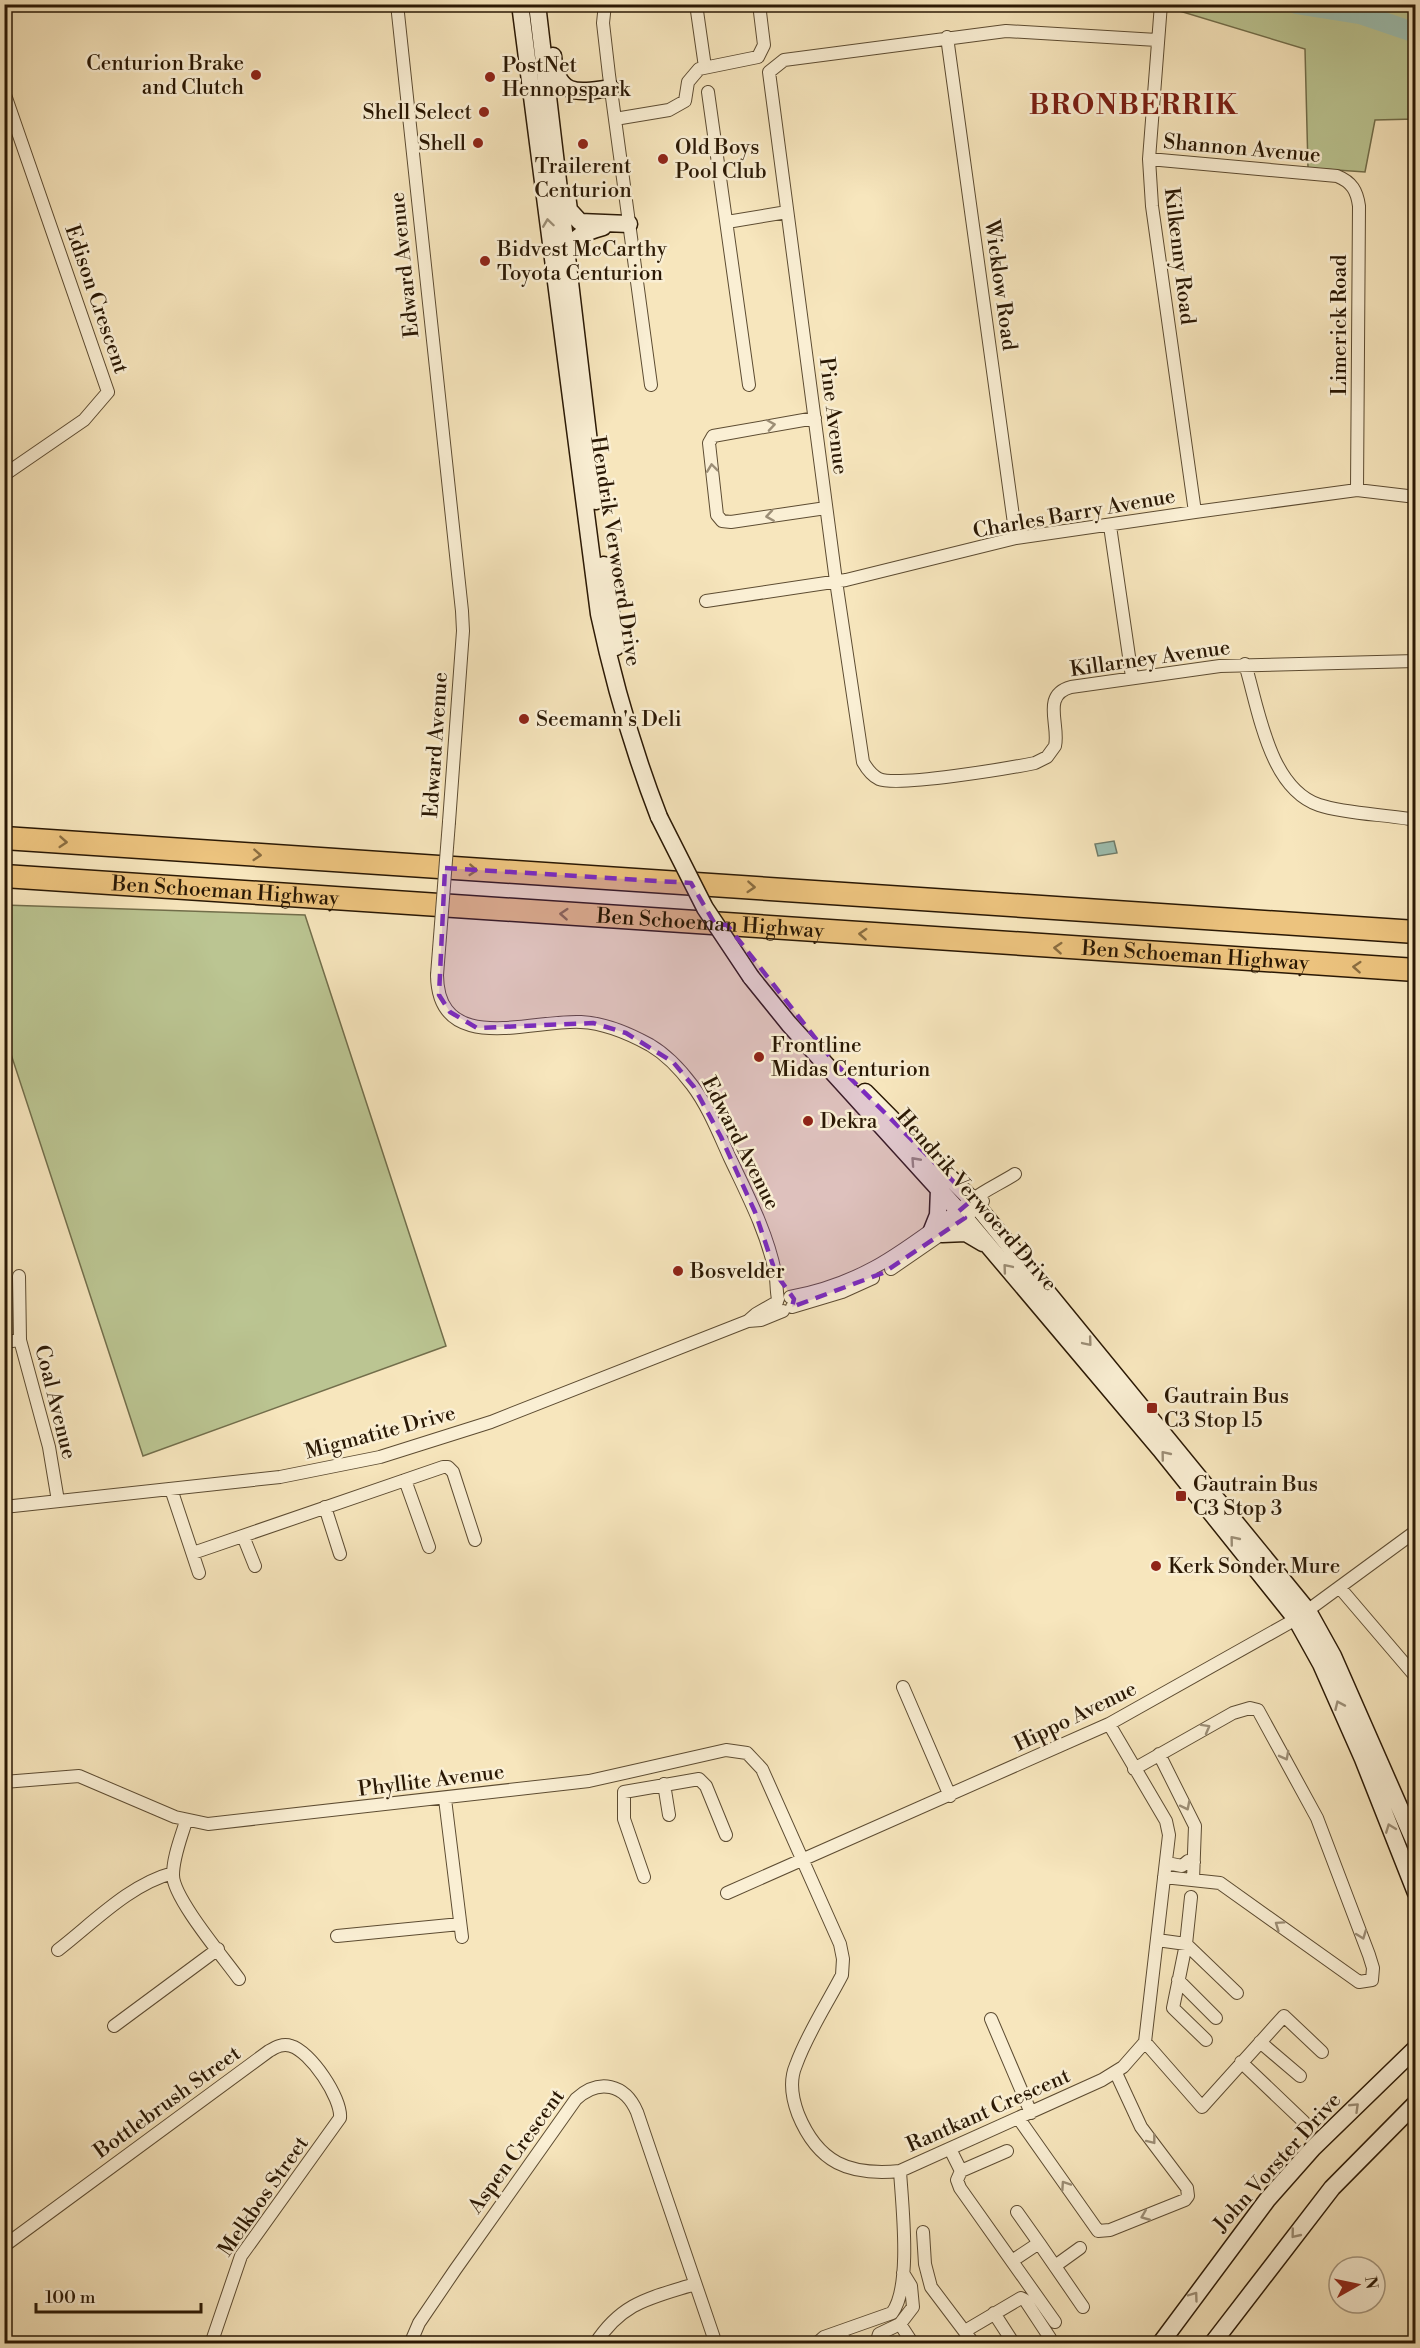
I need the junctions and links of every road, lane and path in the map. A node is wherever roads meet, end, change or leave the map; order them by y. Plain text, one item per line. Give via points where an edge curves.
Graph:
1 (397, 4) edge
2 (520, 4) edge
3 (537, 4) edge
4 (544, 4) edge
5 (605, 4) edge
6 (696, 4) edge
7 (759, 4) edge
8 (1161, 4) edge
9 (947, 38) junction
10 (1157, 40) junction
11 (705, 67) junction
12 (611, 88) junction
13 (4, 92) edge
14 (708, 92) dead end
15 (548, 100) junction
16 (615, 119) junction
17 (1149, 159) junction
18 (1332, 175) joint
19 (787, 212) junction
20 (727, 222) junction
21 (629, 224) junction
22 (610, 225) junction
23 (566, 255) junction
24 (651, 384) dead end
25 (749, 385) dead end
26 (815, 418) junction
27 (4, 475) edge
28 (1357, 490) junction
29 (1416, 497) edge
30 (826, 508) junction
31 (1195, 512) junction
32 (1110, 526) junction
33 (1016, 538) junction
34 (836, 581) junction
35 (706, 601) dead end
36 (1416, 661) edge
37 (1245, 664) junction
38 (1132, 677) junction
39 (879, 779) joint
40 (662, 815) junction
41 (1410, 819) dead end
42 (4, 838) edge
43 (4, 876) edge
44 (1416, 932) edge
45 (1416, 970) edge
46 (755, 974) junction
47 (1015, 1174) dead end
48 (939, 1189) junction
49 (968, 1209) junction
50 (937, 1232) junction
51 (991, 1248) junction
52 (19, 1276) dead end
53 (784, 1302) junction
54 (20, 1340) junction
55 (4, 1342) edge
56 (405, 1480) junction
57 (171, 1489) junction
58 (58, 1501) junction
59 (4, 1507) edge
60 (325, 1507) junction
61 (1416, 1531) edge
62 (243, 1536) junction
63 (475, 1540) dead end
64 (429, 1547) dead end
65 (193, 1553) junction
66 (340, 1554) dead end
67 (255, 1566) dead end
68 (199, 1573) dead end
69 (1340, 1588) junction
70 (1302, 1615) junction
71 (1416, 1677) edge
72 (903, 1687) dead end
73 (1109, 1724) junction
74 (1160, 1754) junction
75 (1134, 1769) junction
76 (627, 1774) junction
77 (4, 1782) edge
78 (664, 1784) junction
79 (631, 1791) junction
80 (950, 1796) junction
81 (445, 1799) junction
82 (669, 1815) dead end
83 (186, 1821) junction
84 (726, 1835) dead end
85 (1416, 1845) edge
86 (804, 1859) junction
87 (1194, 1862) junction
88 (1167, 1863) junction
89 (173, 1873) junction
90 (644, 1877) dead end
91 (1164, 1877) junction
92 (1193, 1880) junction
93 (727, 1893) dead end
94 (1416, 1893) edge
95 (1191, 1897) dead end
96 (337, 1936) dead end
97 (1157, 1940) junction
98 (1186, 1944) junction
99 (218, 1949) junction
100 (58, 1950) dead end
101 (239, 1979) dead end
102 (1178, 1980) junction
103 (1237, 1993) dead end
104 (1216, 2018) dead end
105 (991, 2019) dead end
106 (114, 2026) dead end
107 (1206, 2040) dead end
108 (1146, 2042) junction
109 (1260, 2042) junction
110 (1416, 2048) edge
111 (1323, 2052) dead end
112 (1242, 2062) junction
113 (1116, 2073) junction
114 (1300, 2076) dead end
115 (1416, 2103) edge
116 (340, 2108) joint
117 (1031, 2113) junction
118 (1019, 2119) junction
119 (1304, 2122) dead end
120 (950, 2150) junction
121 (1007, 2151) dead end
122 (900, 2171) junction
123 (961, 2171) junction
124 (1017, 2212) dead end
125 (923, 2232) dead end
126 (1039, 2244) junction
127 (4, 2246) edge
128 (1080, 2248) dead end
129 (1012, 2261) junction
130 (925, 2264) junction
131 (1055, 2266) junction
132 (903, 2268) junction
133 (695, 2284) junction
134 (1083, 2307) dead end
135 (994, 2313) junction
136 (1055, 2322) dead end
137 (900, 2324) junction
138 (965, 2331) junction
139 (840, 2332) junction
140 (1050, 2338) dead end
141 (211, 2343) edge
142 (410, 2343) edge
143 (595, 2343) edge
144 (716, 2343) edge
145 (816, 2343) edge
146 (847, 2343) edge
147 (876, 2343) edge
148 (913, 2343) edge
149 (975, 2343) edge
150 (1014, 2343) edge
151 (1160, 2343) edge
152 (1212, 2343) edge

1 - 53 street, Edward Avenue, bridge via 463,631 437,987 450,1012 467,1024 500,1029 569,1021 593,1023 626,1033 673,1062 694,1087 721,1137 755,1212
40 -> 2 main road, Hendrik Verwoerd Drive via 637,760 616,694 599,614
3 - 15 main road, Hendrik Verwoerd Drive
4 - 12 main road via 554,70 560,82 577,92
5 - 12 street via 603,23
6 - 11 street
7 - 11 street via 764,45 758,57
8 - 10 street, Kilkenny Road
9 - 10 street via 1006,31
9 - 19 street, Pine Avenue via 784,60 772,68 768,80
9 - 33 street, Wicklow Road
10 - 17 street, Kilkenny Road
11 - 16 street via 691,76 681,105
12 - 16 street
13 - 27 street, Edison Crescent via 108,392 84,420
14 - 20 street
15 - 22 main road via 569,210 580,222
15 - 23 main road, Hendrik Verwoerd Drive
16 - 21 street
17 - 18 street, Shannon Avenue
17 - 31 street, Kilkenny Road via 1152,206
18 - 28 street, Limerick Road via 1352,185 1359,206
19 - 20 street
19 - 26 street, Pine Avenue
20 - 25 street
21 - 22 main road
21 - 24 street
22 - 23 main road via 578,236
23 - 40 main road, Hendrik Verwoerd Drive via 619,674
26 - 30 street, Pine Avenue
30 -> 26 street via 730,522 717,515 709,443 712,436
28 - 29 street, Charles Barry Avenue
28 - 31 street, Charles Barry Avenue
30 - 34 street, Pine Avenue
31 - 32 street, Charles Barry Avenue
32 - 33 street, Charles Barry Avenue
32 - 38 street
33 - 34 street, Charles Barry Avenue
34 - 35 street, Charles Barry Avenue
34 - 39 street, Pine Avenue via 861,755 867,770
36 - 37 street, Killarney Avenue
37 - 38 street, Killarney Avenue
37 - 41 street via 1275,761 1291,788 1319,805
38 - 39 street, Killarney Avenue via 1060,692 1053,707 1055,746 1041,760 901,781
40 - 46 main road, Hendrik Verwoerd Drive, bridge via 705,908
42 -> 44 highway, Ben Schoeman Highway
45 -> 43 highway, Ben Schoeman Highway
48 -> 46 main road, Hendrik Verwoerd Drive via 789,1024
46 - 49 main road, Hendrik Verwoerd Drive
47 - 49 street, Migmatite Drive
48 - 49 main road, Hendrik Verwoerd Drive
48 - 50 main road
49 - 50 street, Migmatite Drive
49 - 51 main road, Hendrik Verwoerd Drive
49 -> 70 main road, Hendrik Verwoerd Drive
50 - 51 main road via 966,1233
50 - 53 street, Migmatite Drive via 883,1274 842,1292
70 -> 51 main road, Hendrik Verwoerd Drive
52 - 54 street, Coal Avenue
53 - 57 street, Migmatite Drive via 761,1320 491,1422 380,1457 280,1477
54 - 55 street
54 - 58 street, Coal Avenue via 49,1447
56 - 60 street
56 - 63 street via 448,1467
56 - 64 street
57 - 58 street, Migmatite Drive
57 - 65 street
58 - 59 street, Migmatite Drive
60 - 62 street
60 - 66 street
61 - 69 street, Hippo Avenue
62 - 65 street
62 - 67 street
65 - 68 street
69 - 70 street, Hippo Avenue
69 - 71 street
70 - 73 street, Hippo Avenue
70 - 85 main road, Hendrik Verwoerd Drive via 1333,1656
94 -> 70 main road, Hendrik Verwoerd Drive
72 - 80 street
73 - 75 street
73 - 80 street, Hippo Avenue
74 - 75 street
74 -> 87 street via 1194,1821
74 -> 92 street via 1233,1713 1258,1710 1318,1822 1369,1955 1372,1980 1359,1982 1220,1883
75 - 88 street via 1166,1821
76 - 79 street
76 - 81 street, Phyllite Avenue
76 - 86 street, Phyllite Avenue via 726,1750 747,1753 762,1769
77 - 83 street, Phyllite Avenue via 79,1776
78 - 79 street
78 - 82 street
78 - 84 street via 701,1780
79 - 90 street via 623,1794 623,1813
80 - 86 street, Hippo Avenue
81 - 83 street, Phyllite Avenue via 223,1823
81 - 96 street via 461,1931
83 - 89 street
86 - 93 street, Hippo Avenue
86 - 122 street, Rantkant Crescent via 840,1944 844,1967 795,2065 792,2093 796,2107 814,2145 834,2162 862,2171
87 - 88 street via 1182,1866
87 - 92 street
88 - 91 street
89 - 99 street via 176,1891
89 - 100 street via 156,1878 124,1899
91 - 92 street
91 - 97 street
95 - 98 street
97 - 98 street
97 - 108 street
98 - 102 street
98 - 103 street
99 - 101 street
99 - 106 street
102 - 104 street
102 - 107 street via 1173,2008
105 - 117 street
108 - 112 street via 1202,2108
108 - 113 street, Rantkant Crescent
109 - 111 street via 1284,2016
109 - 112 street
109 - 114 street
151 -> 110 main road, John Vorster Drive via 1267,2200 1313,2148
112 - 119 street
113 - 117 street, Rantkant Crescent
113 -> 118 street via 1141,2127 1187,2188 1185,2200 1110,2230 1098,2231
115 -> 152 main road via 1332,2188
116 - 127 street, Bottlebrush Street via 333,2091 302,2051 288,2045 276,2047
116 - 141 street, Melkbos Street via 340,2118 333,2130 241,2256
117 - 118 street, Rantkant Crescent
118 - 120 street, Rantkant Crescent
120 - 122 street, Rantkant Crescent
120 - 123 street
121 - 123 street
122 - 132 street
123 - 129 street via 957,2180 960,2188
124 - 126 street
125 - 130 street
126 - 129 street
126 - 131 street
128 - 131 street
129 - 136 street
130 - 132 street
130 - 138 street via 932,2288
131 - 134 street
132 - 137 street via 911,2286 913,2307
132 - 139 street via 899,2297 892,2313
133 - 142 street, Aspen Crescent via 634,2104 625,2093 601,2085 576,2099 455,2270
133 - 143 street via 628,2308 614,2317
133 - 144 street, Aspen Crescent
135 - 138 street
135 - 140 street via 1017,2298 1026,2300
135 - 150 street
137 - 147 street via 879,2334
137 - 148 street
138 - 149 street
139 - 145 street
139 - 146 street

